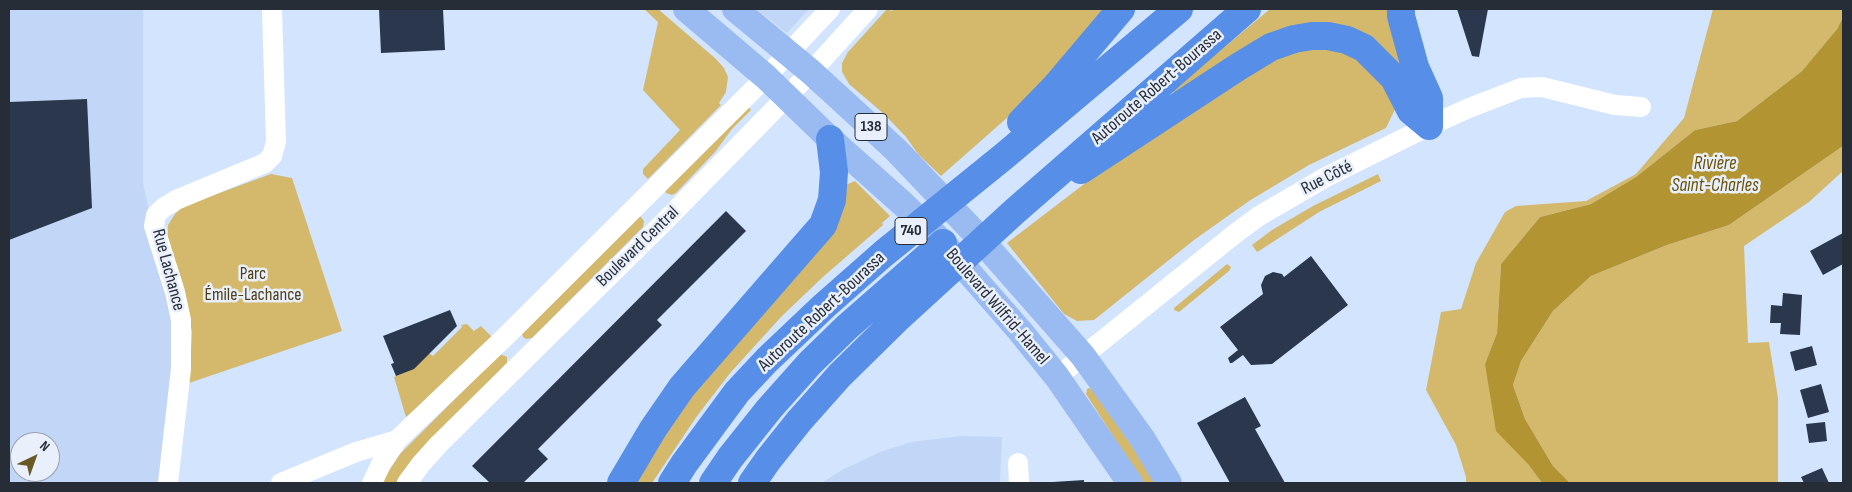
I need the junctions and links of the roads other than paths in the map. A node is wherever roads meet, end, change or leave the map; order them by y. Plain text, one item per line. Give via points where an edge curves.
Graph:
1 (272, 9) edge
2 (686, 9) edge
3 (735, 9) edge
4 (830, 9) edge
5 (868, 9) edge
6 (1121, 9) edge
7 (1179, 9) edge
8 (1247, 9) edge
9 (1401, 9) edge
10 (788, 53) junction
11 (812, 72) junction
12 (766, 77) junction
13 (786, 98) junction
14 (1641, 107) dead end
15 (1429, 126) junction
16 (830, 139) junction
17 (1003, 157) junction
18 (639, 202) junction
19 (1015, 211) junction
20 (662, 224) junction
21 (935, 250) junction
22 (505, 337) junction
23 (1083, 356) junction
24 (526, 357) junction
25 (1058, 377) junction
26 (397, 440) junction
27 (1018, 463) dead end
28 (168, 483) edge
29 (281, 483) edge
30 (372, 483) edge
31 (407, 483) edge
32 (621, 483) edge
33 (672, 483) edge
34 (713, 483) edge
35 (752, 483) edge
36 (1019, 483) edge
37 (1130, 483) edge
38 (1170, 483) edge

1 - 28 street, Rue Lachance via 276,142 272,156 265,163 176,200 156,215 154,226 181,320 181,369
2 - 12 main road, Boulevard Wilfrid-Hamel / 138
3 - 10 main road, Boulevard Wilfrid-Hamel / 138
4 - 10 street, Boulevard Central
5 - 11 street, Boulevard Central
6 - 17 highway via 1023,120
7 - 17 highway, Autoroute Robert-Bourassa / 740
8 - 19 highway, Autoroute Robert-Bourassa
9 - 15 highway via 1415,67 1429,98
10 - 11 main road, Boulevard Wilfrid-Hamel / 138
10 - 12 street, Boulevard Central
11 - 13 street, Boulevard Central
11 - 23 main road, Boulevard Wilfrid-Hamel / 138 via 896,150 1013,275
12 - 13 main road, Boulevard Wilfrid-Hamel / 138
12 - 18 street, Boulevard Central
13 - 16 main road, Boulevard Wilfrid-Hamel / 138
13 - 20 street, Boulevard Central
14 - 15 street, Rue Côté via 1615,105 1542,87 1521,88
15 - 19 highway via 1411,111 1394,78 1364,48 1328,36 1294,39 1271,47 1238,67 1116,149
15 - 23 street, Rue Côté via 1326,177 1259,216
16 - 21 main road, Boulevard Wilfrid-Hamel / 138 via 903,204
16 - 32 highway via 834,172 832,200 822,225 682,387
17 - 33 highway, Autoroute Robert-Bourassa / 740 via 883,254 767,360 737,392
18 - 20 street
18 - 22 street, Boulevard Central
19 - 35 highway, Autoroute Robert-Bourassa via 840,375
20 - 24 street, Boulevard Central
21 - 25 main road, Boulevard Wilfrid-Hamel / 138 via 985,290
21 - 34 highway via 847,326 810,363 769,409
22 - 24 street
22 - 26 street, Boulevard Central
23 - 25 street, Rue Côté
23 - 38 main road, Boulevard Wilfrid-Hamel / 138
24 - 31 street, Boulevard Central via 420,464
25 - 37 main road, Boulevard Wilfrid-Hamel / 138
26 - 29 street via 356,452
26 - 30 street, Boulevard Central
27 - 36 street

